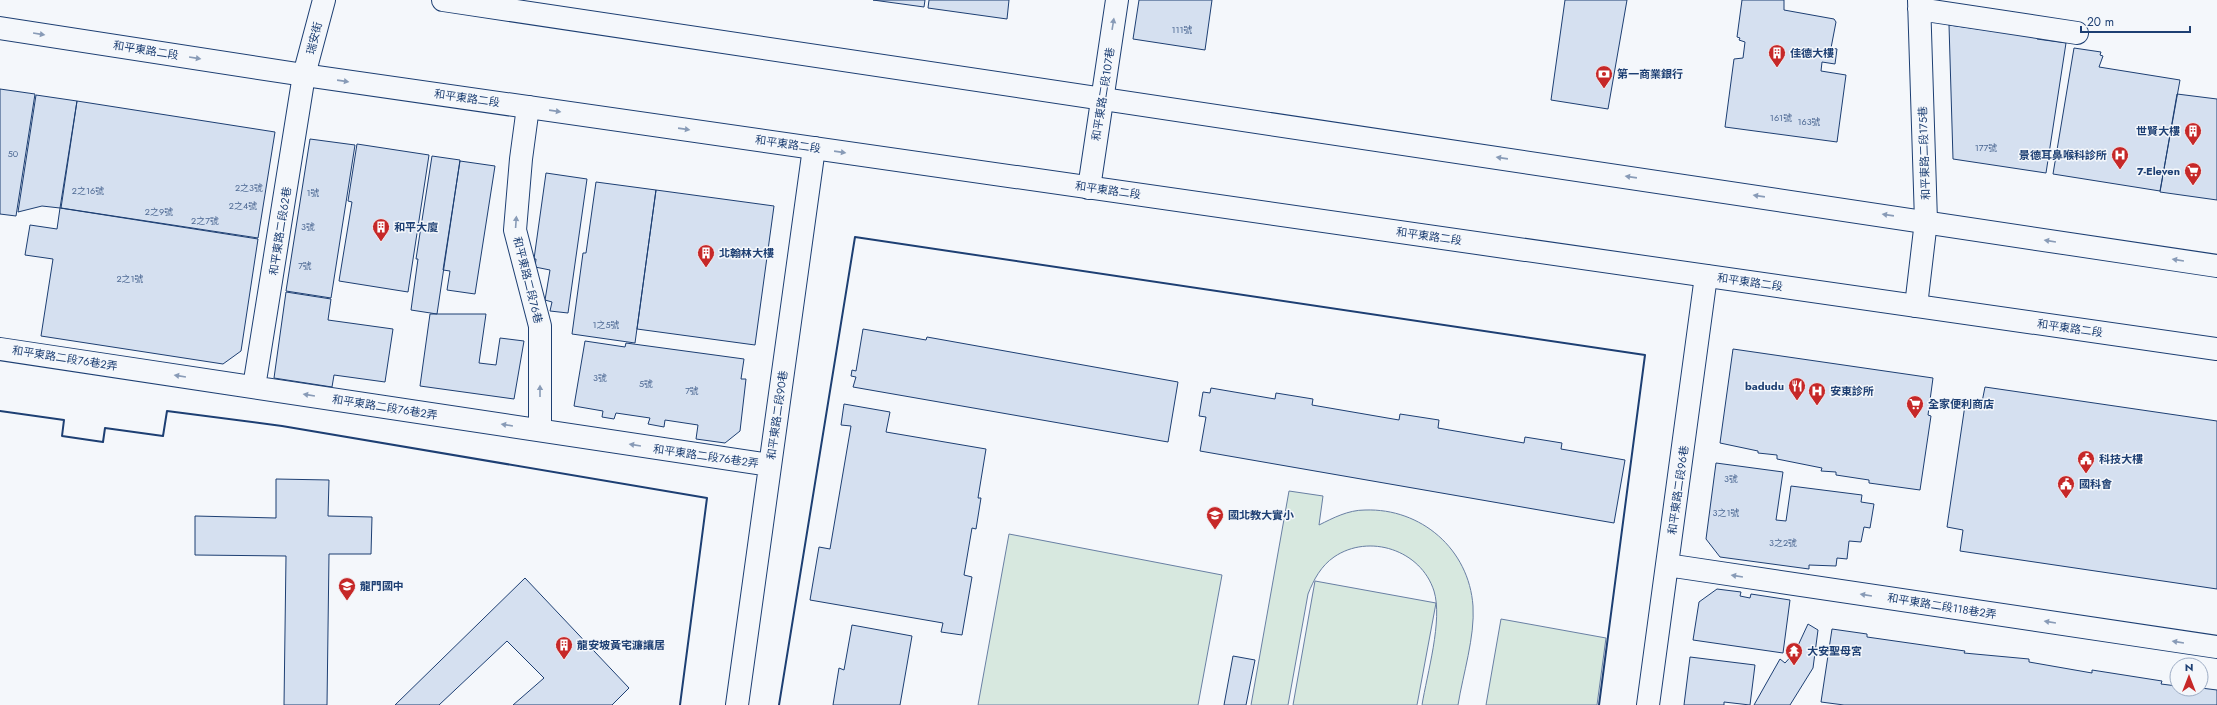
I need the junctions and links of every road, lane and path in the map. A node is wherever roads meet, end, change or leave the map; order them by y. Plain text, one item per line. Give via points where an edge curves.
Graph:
1 (324, 0) edge
2 (443, 0) edge
3 (1117, 0) edge
4 (1919, 5) edge
5 (0, 28) edge
6 (2077, 33) dead end
7 (304, 75) junction
8 (1102, 98) junction
9 (528, 107) junction
10 (814, 148) junction
11 (1089, 188) junction
12 (1926, 221) junction
13 (2217, 266) edge
14 (1706, 276) junction
15 (1916, 306) junction
16 (0, 348) edge
17 (2217, 349) edge
18 (254, 387) junction
19 (540, 430) junction
20 (770, 465) junction
21 (1667, 565) junction
22 (2217, 647) edge
23 (737, 705) edge
24 (1648, 705) edge

1 - 7 main road, 瑞安街
2 - 8 main road
8 -> 3 main road, 和平東路二段107巷
4 - 6 main road
4 - 12 main road, 和平東路二段175巷
5 -> 7 main road, 和平東路二段
7 -> 9 main road, 和平東路二段
7 - 18 main road, 和平東路二段62巷
8 - 11 main road, 和平東路二段107巷
12 -> 8 main road
9 -> 10 main road, 和平東路二段
19 -> 9 main road, 和平東路二段76巷 via 540,326 516,230
10 -> 11 main road, 和平東路二段
10 - 20 main road, 和平東路二段90巷
11 - 14 main road, 和平東路二段
13 -> 12 main road
12 - 15 main road, 和平東路二段175巷
14 - 15 main road, 和平東路二段
14 - 21 main road, 和平東路二段96巷
15 - 17 main road, 和平東路二段
18 -> 16 main road, 和平東路二段76巷2弄
19 -> 18 main road, 和平東路二段76巷2弄
20 -> 19 main road, 和平東路二段76巷2弄
20 - 23 main road, 和平東路二段90巷
22 -> 21 main road, 和平東路二段118巷2弄
21 - 24 main road, 和平東路二段96巷

